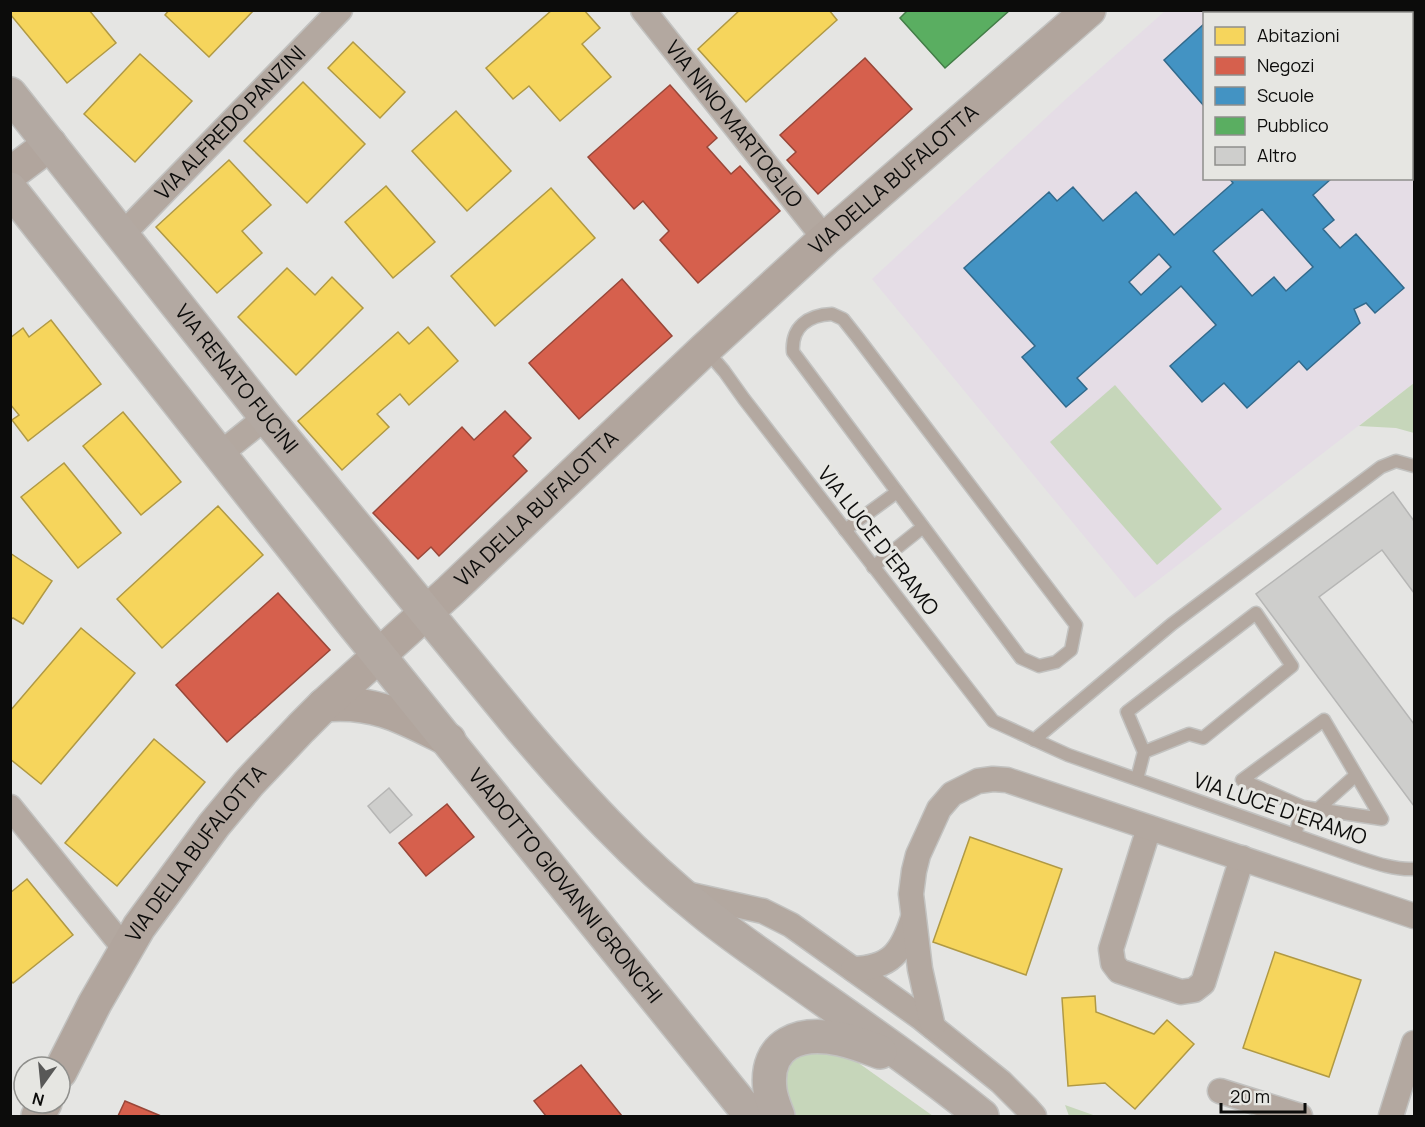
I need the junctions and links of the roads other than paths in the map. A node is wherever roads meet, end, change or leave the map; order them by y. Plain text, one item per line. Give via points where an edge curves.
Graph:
1 (340, 10) edge
2 (643, 10) edge
3 (1089, 10) edge
4 (10, 94) edge
5 (50, 144) junction
6 (10, 174) edge
7 (10, 189) edge
8 (122, 236) junction
9 (825, 239) junction
10 (705, 349) junction
11 (266, 417) junction
12 (220, 454) junction
13 (1414, 466) edge
14 (897, 492) junction
15 (923, 527) junction
16 (845, 530) junction
17 (873, 567) junction
18 (426, 613) junction
19 (380, 656) junction
20 (324, 705) junction
21 (449, 740) junction
22 (1034, 740) junction
23 (1144, 752) junction
24 (1356, 775) junction
25 (1137, 779) junction
26 (10, 807) edge
27 (1303, 807) junction
28 (1318, 809) junction
29 (1149, 828) junction
30 (1295, 835) junction
31 (1242, 858) junction
32 (1414, 869) edge
33 (679, 892) junction
34 (914, 916) junction
35 (1414, 916) edge
36 (125, 949) junction
37 (853, 969) junction
38 (933, 1027) junction
39 (1414, 1043) edge
40 (69, 1055) edge
41 (950, 1091) junction
42 (1220, 1091) dead end
43 (751, 1116) edge
44 (778, 1116) edge
45 (982, 1116) edge
46 (1034, 1116) edge
47 (1300, 1116) edge
48 (1391, 1116) edge

1 - 8 street, VIA ALFREDO PANZINI
2 - 9 street, VIA NINO MARTOGLIO
3 - 9 street, VIA DELLA BUFALOTTA
4 - 5 main road, VIA RENATO FUCINI
5 - 6 street
5 - 8 main road, VIA RENATO FUCINI
7 - 12 main road
8 - 11 main road, VIA RENATO FUCINI
9 - 10 street, VIA DELLA BUFALOTTA
10 - 16 lane, VIA LUCE D'ERAMO
10 - 18 street, VIA DELLA BUFALOTTA
11 - 12 street
11 - 18 main road, VIA RENATO FUCINI
12 - 19 main road
13 - 22 lane via 1396,461 1381,467 1172,624
14 - 15 lane
14 - 15 lane via 793,352 792,341 806,321 832,314 843,319 1076,625 1071,650 1056,662 1039,666 1022,657
14 - 16 lane
15 - 17 lane
16 - 17 lane, VIA LUCE D'ERAMO
17 - 22 lane, VIA LUCE D'ERAMO via 993,722
18 - 19 street, VIA DELLA BUFALOTTA
18 - 33 main road via 562,776
19 - 20 street, VIA DELLA BUFALOTTA
19 - 21 main road, VIADOTTO GIOVANNI GRONCHI
20 - 21 street via 374,707
20 - 36 street, VIA DELLA BUFALOTTA via 214,825
21 - 43 main road, VIADOTTO GIOVANNI GRONCHI
22 - 25 lane, VIA LUCE D'ERAMO
23 - 23 lane via 1127,712 1256,613 1292,666 1203,738 1189,734
23 - 25 lane
24 - 27 lane via 1324,720 1242,780
24 - 28 lane
24 - 28 lane via 1382,819
25 - 30 lane, VIA LUCE D'ERAMO
26 - 36 street
27 - 28 lane
27 - 30 lane
29 - 31 street
29 - 31 street via 1111,949 1113,963 1119,971 1181,992 1194,990 1203,982
29 - 34 street via 1007,780 978,781 952,794 939,809 914,871
30 - 32 lane, VIA LUCE D'ERAMO via 1372,862
31 - 35 street
33 - 37 street via 763,911 792,926
33 - 41 main road
34 - 37 street via 908,935 890,959 876,967
34 - 38 street via 920,969
36 - 40 street, VIA DELLA BUFALOTTA
37 - 38 street
38 - 46 street via 1001,1082
39 - 48 street
41 - 44 main road via 866,1047 841,1039 802,1037 783,1046 773,1061 770,1090
41 - 45 main road
42 - 47 street

